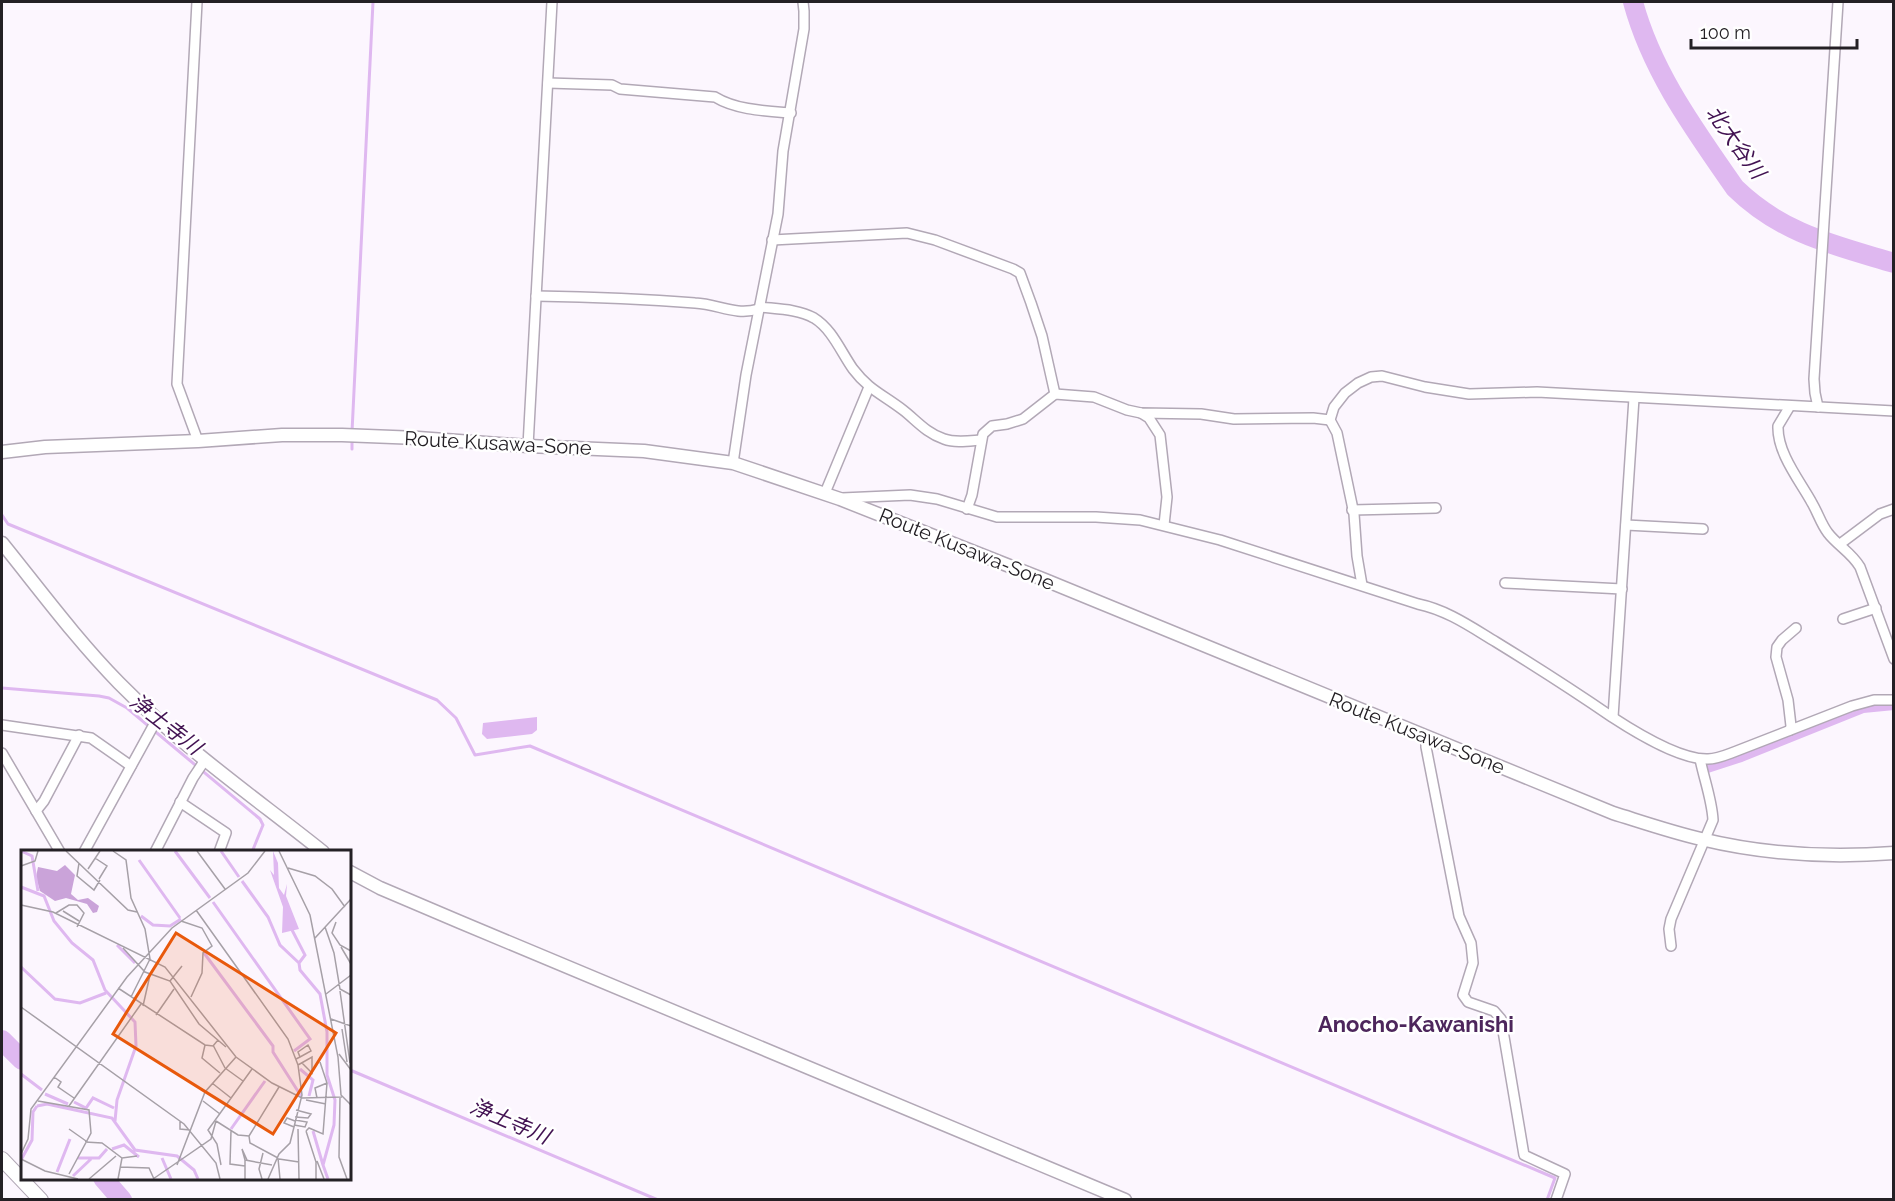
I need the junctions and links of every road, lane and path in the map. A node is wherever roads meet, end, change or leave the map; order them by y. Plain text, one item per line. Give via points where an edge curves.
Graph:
1 (197, 2) edge
2 (552, 2) edge
3 (802, 2) edge
4 (1839, 2) edge
5 (548, 83) junction
6 (790, 113) junction
7 (772, 240) junction
8 (536, 296) junction
9 (759, 308) junction
10 (869, 387) junction
11 (1055, 394) junction
12 (1634, 398) junction
13 (1790, 406) junction
14 (1818, 407) junction
15 (1893, 411) edge
16 (1141, 413) junction
17 (1330, 420) junction
18 (980, 440) junction
19 (198, 441) junction
20 (528, 446) junction
21 (2, 452) edge
22 (733, 463) junction
23 (825, 493) junction
24 (840, 499) junction
25 (1436, 508) dead end
26 (967, 509) junction
27 (1893, 509) edge
28 (1352, 510) junction
29 (1164, 525) junction
30 (1626, 525) junction
31 (1703, 529) dead end
32 (2, 543) edge
33 (1840, 544) junction
34 (1505, 583) dead end
35 (1362, 585) junction
36 (1622, 589) junction
37 (1876, 608) junction
38 (1842, 618) dead end
39 (1796, 628) dead end
40 (1893, 659) edge
41 (1893, 699) edge
42 (1613, 717) junction
43 (157, 719) junction
44 (2, 725) edge
45 (1790, 730) junction
46 (79, 735) junction
47 (1426, 737) junction
48 (2, 753) edge
49 (1700, 759) junction
50 (205, 760) junction
51 (131, 766) junction
52 (180, 802) junction
53 (36, 811) junction
54 (1704, 840) junction
55 (59, 850) edge
56 (85, 850) edge
57 (156, 850) edge
58 (220, 850) edge
59 (320, 850) edge
60 (1893, 853) edge
61 (351, 873) edge
62 (1671, 945) dead end
63 (2, 1159) edge
64 (21, 1179) edge
65 (22, 1180) edge
66 (41, 1200) edge
67 (1125, 1200) edge
68 (1556, 1200) edge

1 - 19 street via 177,384
2 - 5 street
3 - 6 street via 804,29
4 - 14 street via 1814,379
5 - 6 street via 612,85 620,89 715,97 753,109
5 - 8 street
6 - 7 street
7 - 9 street
7 - 11 street via 906,233 1013,269 1020,273 1025,286
8 - 9 street via 698,303 744,313
8 - 20 street
9 - 10 street via 795,311 812,317 827,330
9 - 22 street
10 - 18 street via 943,439
10 - 23 street
11 - 16 street via 1094,397
11 - 18 street via 1023,419 989,428
12 - 13 street
12 - 17 street via 1537,392 1469,394 1382,376 1371,377 1345,393
12 - 30 street
13 - 14 street
13 - 33 street via 1778,426 1783,448 1823,526
14 - 15 street
16 - 17 street
16 - 29 street via 1160,435 1167,497
17 - 28 street via 1337,433
18 - 26 street
19 - 20 main road, Route Kusawa-Sone via 342,435
19 - 21 main road, Route Kusawa-Sone
20 - 22 main road, Route Kusawa-Sone via 644,451
22 - 23 main road, Route Kusawa-Sone
23 - 24 main road, Route Kusawa-Sone
24 - 26 street via 910,495
24 - 47 main road, Route Kusawa-Sone
25 - 28 street
26 - 29 street via 997,517 1117,517
27 - 33 street
28 - 35 street
29 - 35 street
30 - 31 street
30 - 36 street
32 - 43 main road via 84,645
33 - 37 street via 1860,567
34 - 36 street
35 - 42 street via 1457,618
36 - 42 street
37 - 38 street
37 - 40 street
39 - 45 street via 1777,647 1776,657 1788,700
41 - 45 street via 1852,706
42 - 49 street via 1667,748
43 - 50 main road
43 - 51 street
44 - 46 street
45 - 49 street via 1720,757
46 - 51 street via 91,738
46 - 53 street
47 - 54 main road, Route Kusawa-Sone via 1613,813
47 - 68 street via 1460,916 1471,943 1473,963 1463,995 1468,1002 1494,1011 1501,1018 1524,1155 1565,1174
48 - 53 street
49 - 54 street via 1713,808 1713,820
50 - 52 street
50 - 59 main road
51 - 56 street
52 - 57 street
52 - 58 street via 226,834
53 - 55 street
54 - 60 main road, Route Kusawa-Sone via 1768,850 1851,855
54 - 62 street via 1671,919
61 - 67 main road
63 - 64 main road
65 - 66 main road

